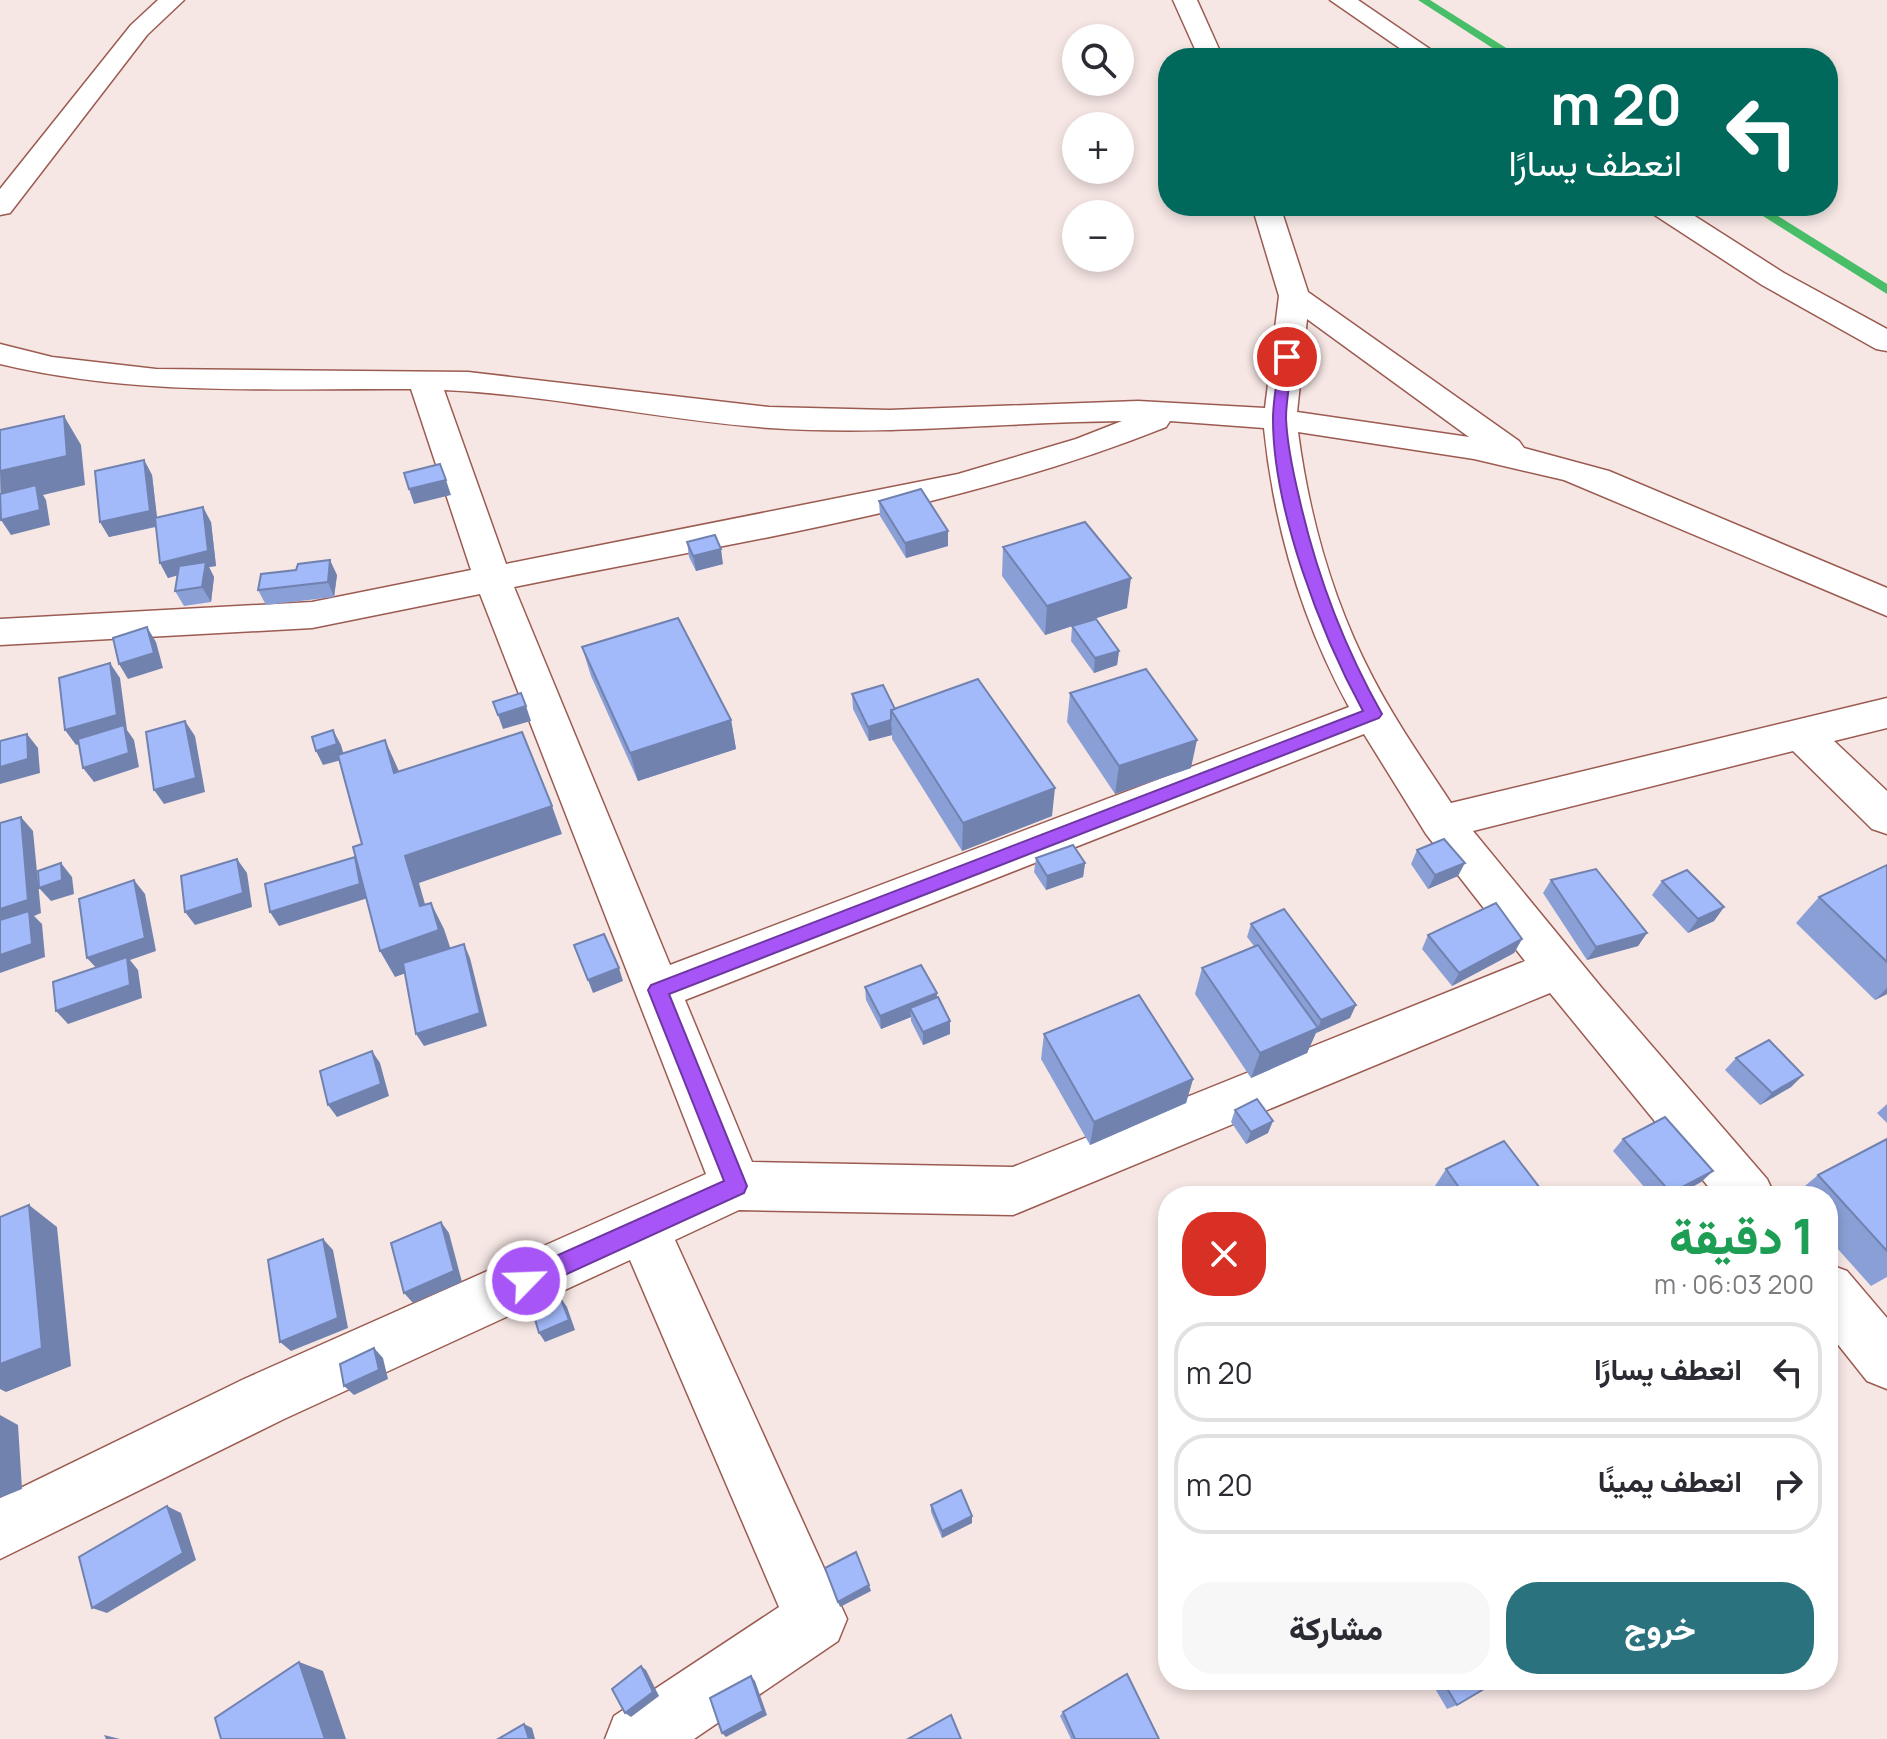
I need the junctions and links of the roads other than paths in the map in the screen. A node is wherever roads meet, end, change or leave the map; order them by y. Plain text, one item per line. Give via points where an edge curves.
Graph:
1 (172, 0) edge
2 (1185, 0) edge
3 (1342, 0) edge
4 (1207, 48) edge
5 (1416, 48) edge
6 (0, 207) edge
7 (1269, 216) edge
8 (1675, 216) edge
9 (1294, 296) junction
10 (1887, 342) edge
11 (0, 354) edge
12 (424, 379) junction
13 (1175, 411) junction
14 (1280, 418) junction
15 (1515, 454) junction
16 (493, 580) junction
17 (1887, 603) edge
18 (0, 632) edge
19 (1887, 713) edge
20 (1373, 714) junction
21 (1801, 734) junction
22 (1887, 817) edge
23 (1441, 822) junction
24 (1556, 966) junction
25 (658, 990) junction
26 (736, 1186) junction
27 (1741, 1186) edge
28 (643, 1229) junction
29 (1838, 1302) edge
30 (1887, 1361) edge
31 (0, 1529) edge
32 (637, 1739) edge

1 - 6 street via 139,30
2 - 4 street
3 - 5 street
7 - 9 street
8 - 10 street via 1773,279
9 - 14 street
9 - 15 street
11 - 12 street via 156,380
12 - 13 street via 684,411 817,420
12 - 16 street
13 - 14 street
13 - 16 street via 1088,446 963,484
14 - 15 street
14 - 20 street via 1286,473 1310,573
15 - 17 street via 1597,479
16 - 18 street via 312,615
16 - 25 street
19 - 21 street
20 - 23 street
20 - 25 street
21 - 22 street
21 - 23 street
23 - 24 street
24 - 26 street via 1528,982 1013,1191
24 - 27 street
25 - 26 street
26 - 28 street
28 - 31 street via 264,1399
28 - 32 street via 816,1619
29 - 30 street

